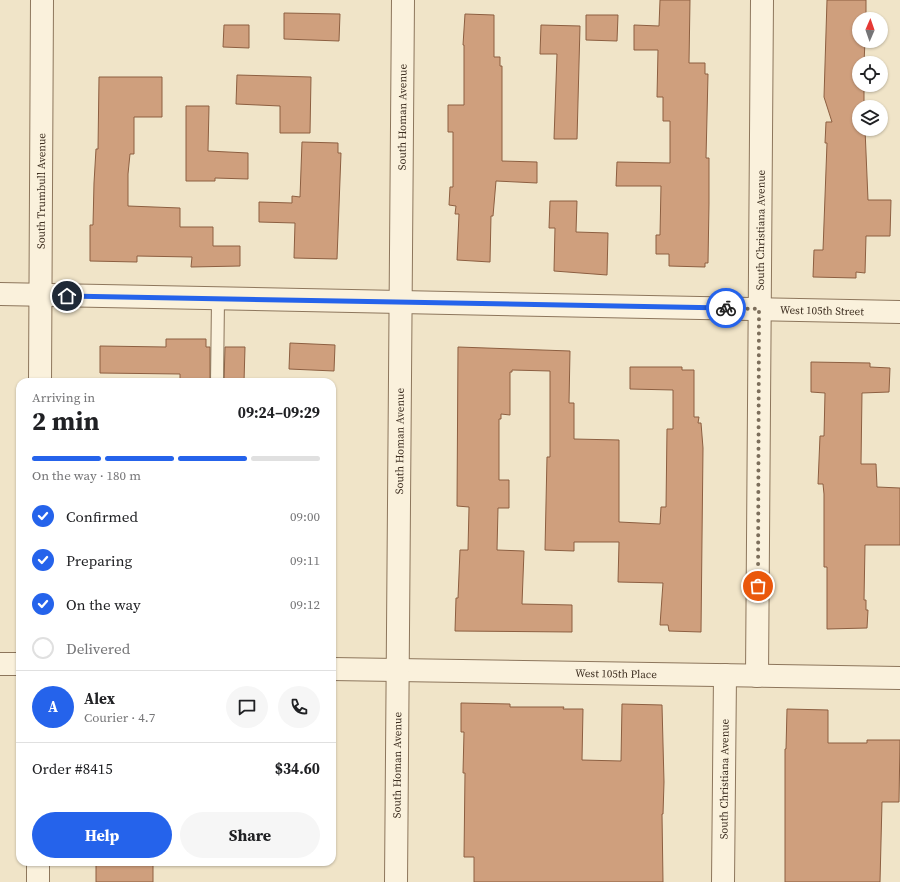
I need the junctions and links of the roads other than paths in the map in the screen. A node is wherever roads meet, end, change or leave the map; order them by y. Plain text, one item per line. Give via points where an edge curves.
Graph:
1 (42, 0) edge
2 (403, 0) edge
3 (762, 0) edge
4 (0, 294) edge
5 (41, 295) junction
6 (218, 299) junction
7 (400, 302) junction
8 (759, 309) junction
9 (900, 312) edge
10 (40, 378) edge
11 (217, 378) edge
12 (0, 664) edge
13 (16, 664) edge
14 (336, 669) edge
15 (398, 670) junction
16 (725, 675) junction
17 (757, 676) junction
18 (900, 678) edge
19 (38, 866) edge
20 (38, 882) edge
21 (396, 882) edge
22 (723, 882) edge

1 - 5 street, South Trumbull Avenue
2 - 7 street, South Homan Avenue
3 - 8 street, South Christiana Avenue
4 - 5 street, West 105th Street
5 - 6 street, West 105th Street
5 - 10 street, South Trumbull Avenue
6 - 7 street, West 105th Street
6 - 11 lane
7 - 8 street, West 105th Street
7 - 15 street, South Homan Avenue
8 - 9 street, West 105th Street
8 - 17 street, South Christiana Avenue
12 - 13 street
14 - 15 street, West 105th Place
15 - 16 street, West 105th Place
15 - 21 street, South Homan Avenue
16 - 17 street, West 105th Place
16 - 22 street, South Christiana Avenue
17 - 18 street, West 105th Place
19 - 20 street

